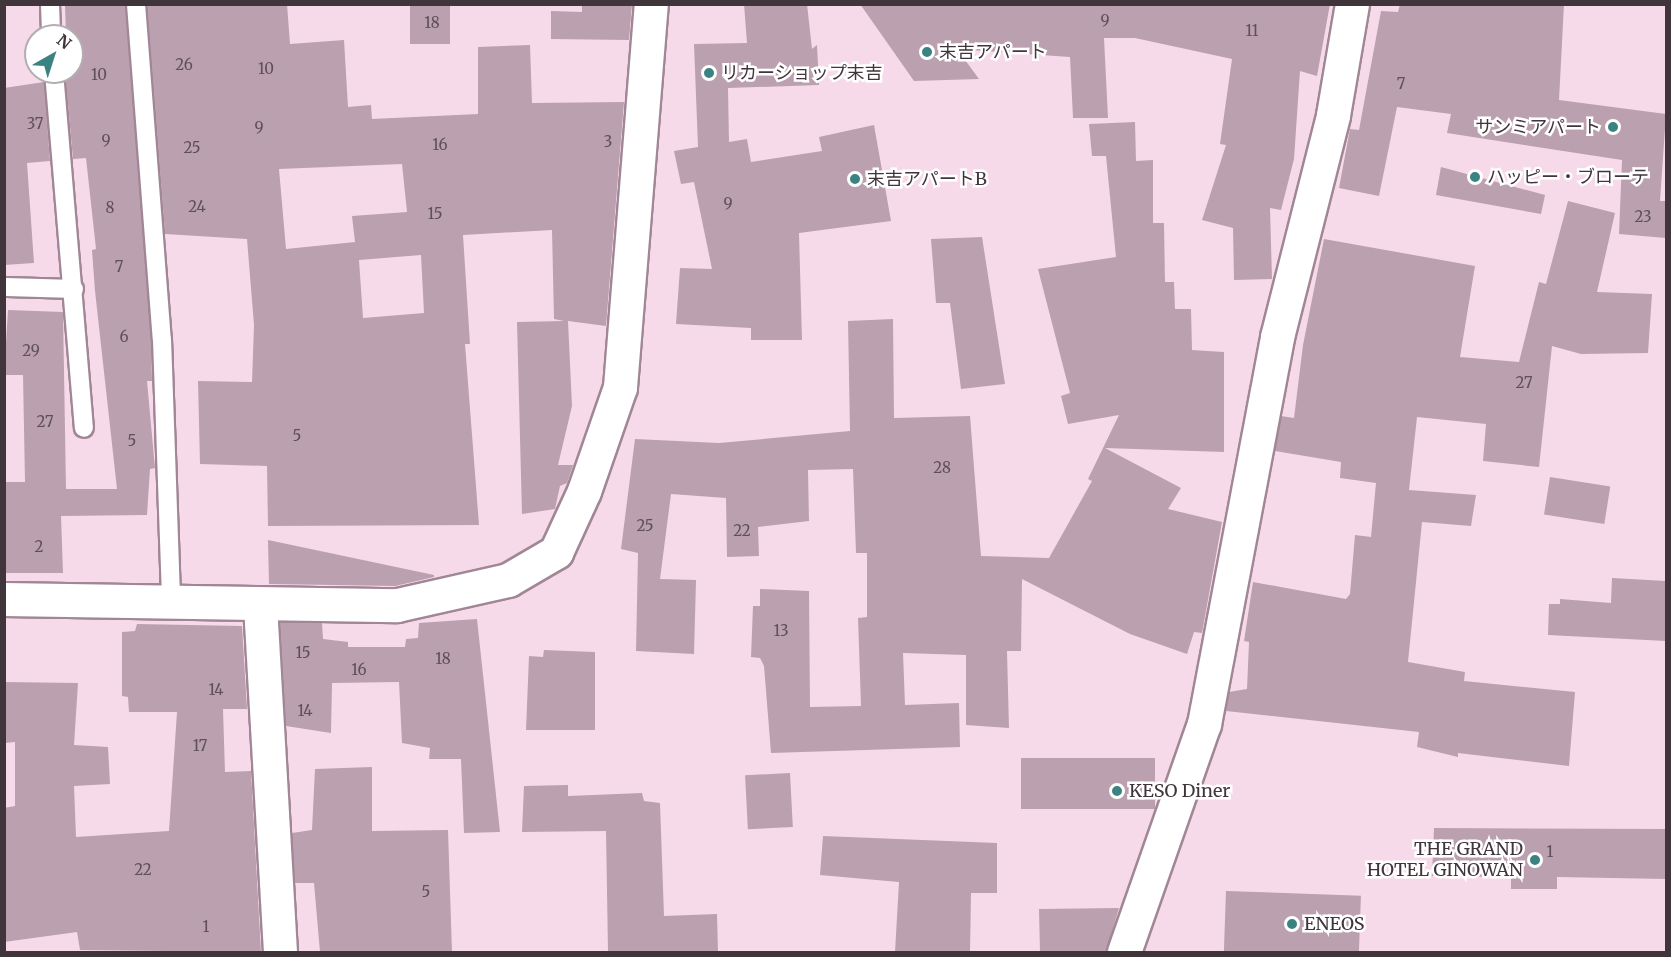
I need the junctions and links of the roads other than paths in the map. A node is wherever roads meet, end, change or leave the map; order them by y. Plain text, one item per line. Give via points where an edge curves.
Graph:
1 (50, 4) edge
2 (136, 4) edge
3 (651, 4) edge
4 (1352, 4) edge
5 (51, 24) edge
6 (55, 84) edge
7 (4, 287) edge
8 (74, 289) junction
9 (84, 428) dead end
10 (4, 599) edge
11 (171, 601) junction
12 (260, 605) junction
13 (280, 952) edge
14 (1124, 952) edge

1 - 5 lane
2 - 11 lane via 162,339
3 - 12 street via 620,387 584,491 556,552 508,580 397,605
4 - 14 street via 1333,115 1277,337 1204,724
6 - 8 lane
7 - 8 lane
8 - 9 lane
10 - 11 street
11 - 12 street
12 - 13 street

